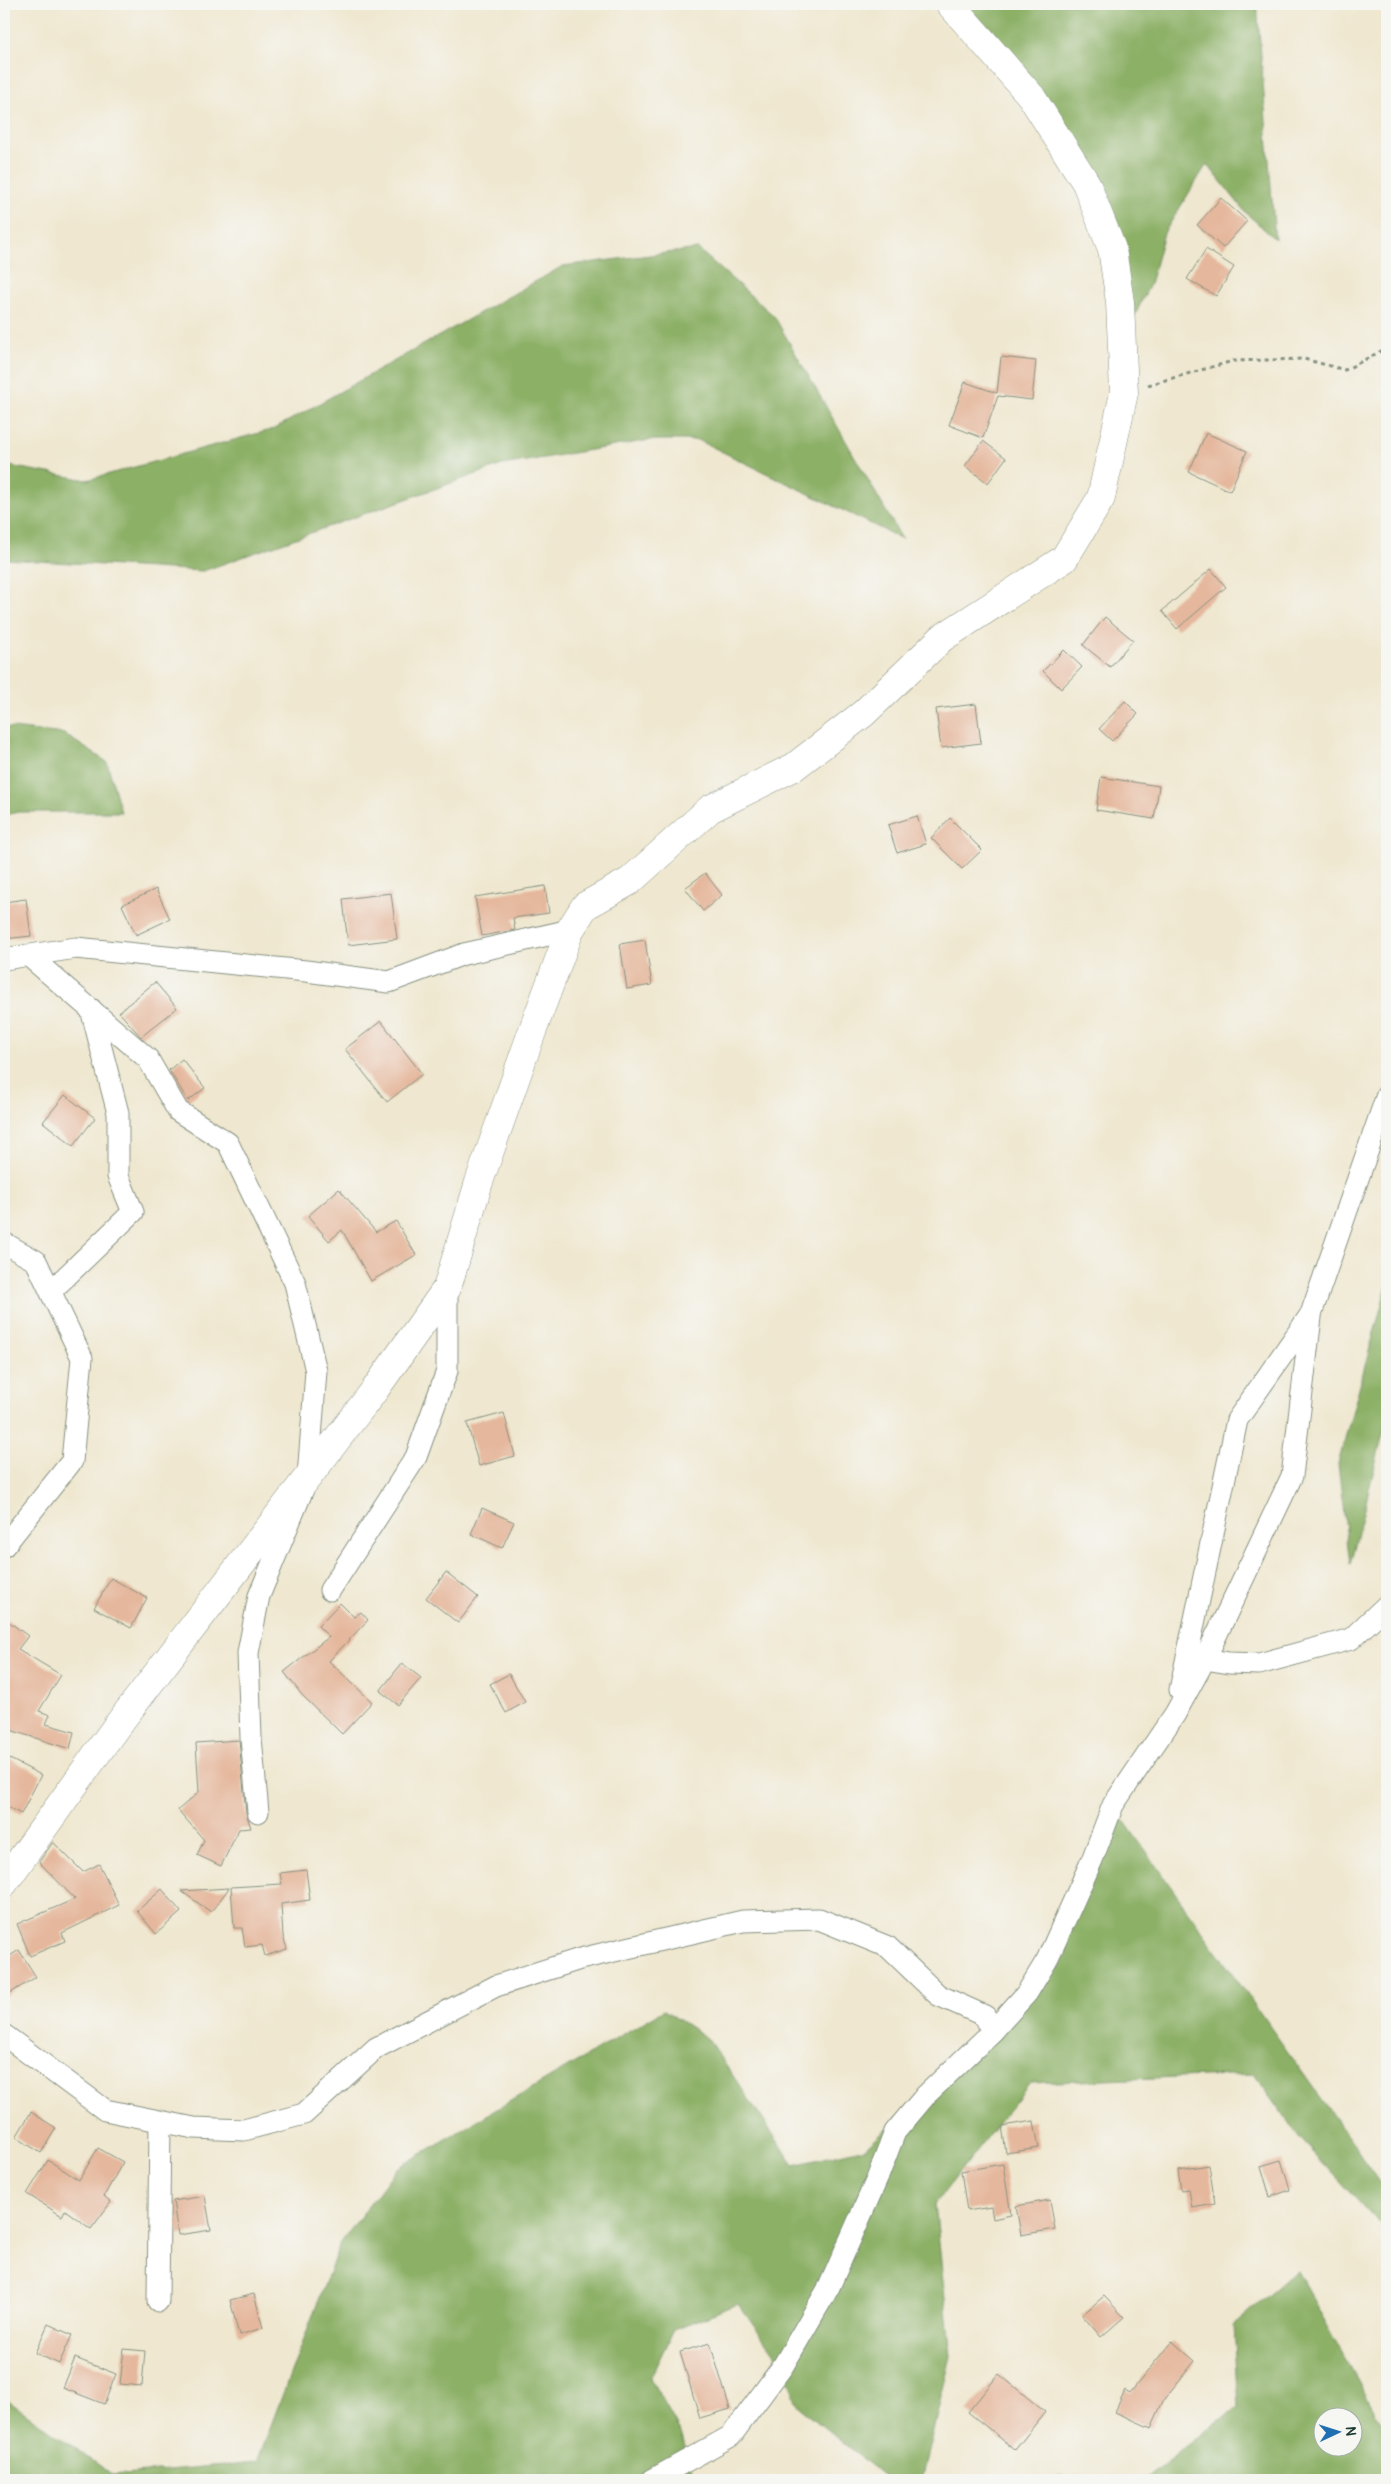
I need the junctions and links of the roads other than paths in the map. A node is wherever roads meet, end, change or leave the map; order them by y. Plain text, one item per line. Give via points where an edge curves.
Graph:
1 (950, 4) edge
2 (570, 930) junction
3 (29, 956) junction
4 (4, 959) edge
5 (92, 1009) junction
6 (1387, 1095) edge
7 (4, 1244) edge
8 (447, 1288) junction
9 (51, 1291) junction
10 (1311, 1314) junction
11 (308, 1477) junction
12 (4, 1546) edge
13 (330, 1590) dead end
14 (1387, 1605) edge
15 (1205, 1659) junction
16 (1175, 1714) junction
17 (258, 1812) dead end
18 (4, 1883) edge
19 (992, 2032) junction
20 (4, 2035) edge
21 (160, 2122) junction
22 (158, 2301) dead end
23 (652, 2480) edge

1 - 2 street via 1031,96 1086,183 1112,249 1120,302 1124,393 1101,498 1064,559 942,638 864,713 794,767 710,809 630,880 584,906
2 - 3 street via 464,954 389,982 76,948
2 - 8 street via 483,1173
3 - 4 street
3 - 5 street
5 - 9 street via 118,1113 118,1176 133,1212
5 - 11 street via 148,1059 178,1111 228,1143 295,1283 316,1371
6 - 10 street
7 - 9 street via 36,1261
8 - 11 street
8 - 13 street via 446,1371 416,1457
9 - 12 street via 82,1358 72,1461
10 - 15 street via 1292,1476
10 - 16 street via 1237,1420
11 - 17 street via 259,1596 248,1653 250,1738
11 - 18 street via 116,1726
14 - 15 street via 1351,1639 1258,1664
15 - 16 street
16 - 19 street via 1112,1805 1092,1860 1048,1960 1027,1993
19 - 21 street via 985,2016 938,1995 888,1947 819,1919 743,1921 580,1959 496,1986 376,2048 304,2114 244,2130 194,2128
19 - 23 street via 926,2095 895,2132 829,2287 784,2366 731,2436
20 - 21 street via 105,2110
21 - 22 street

